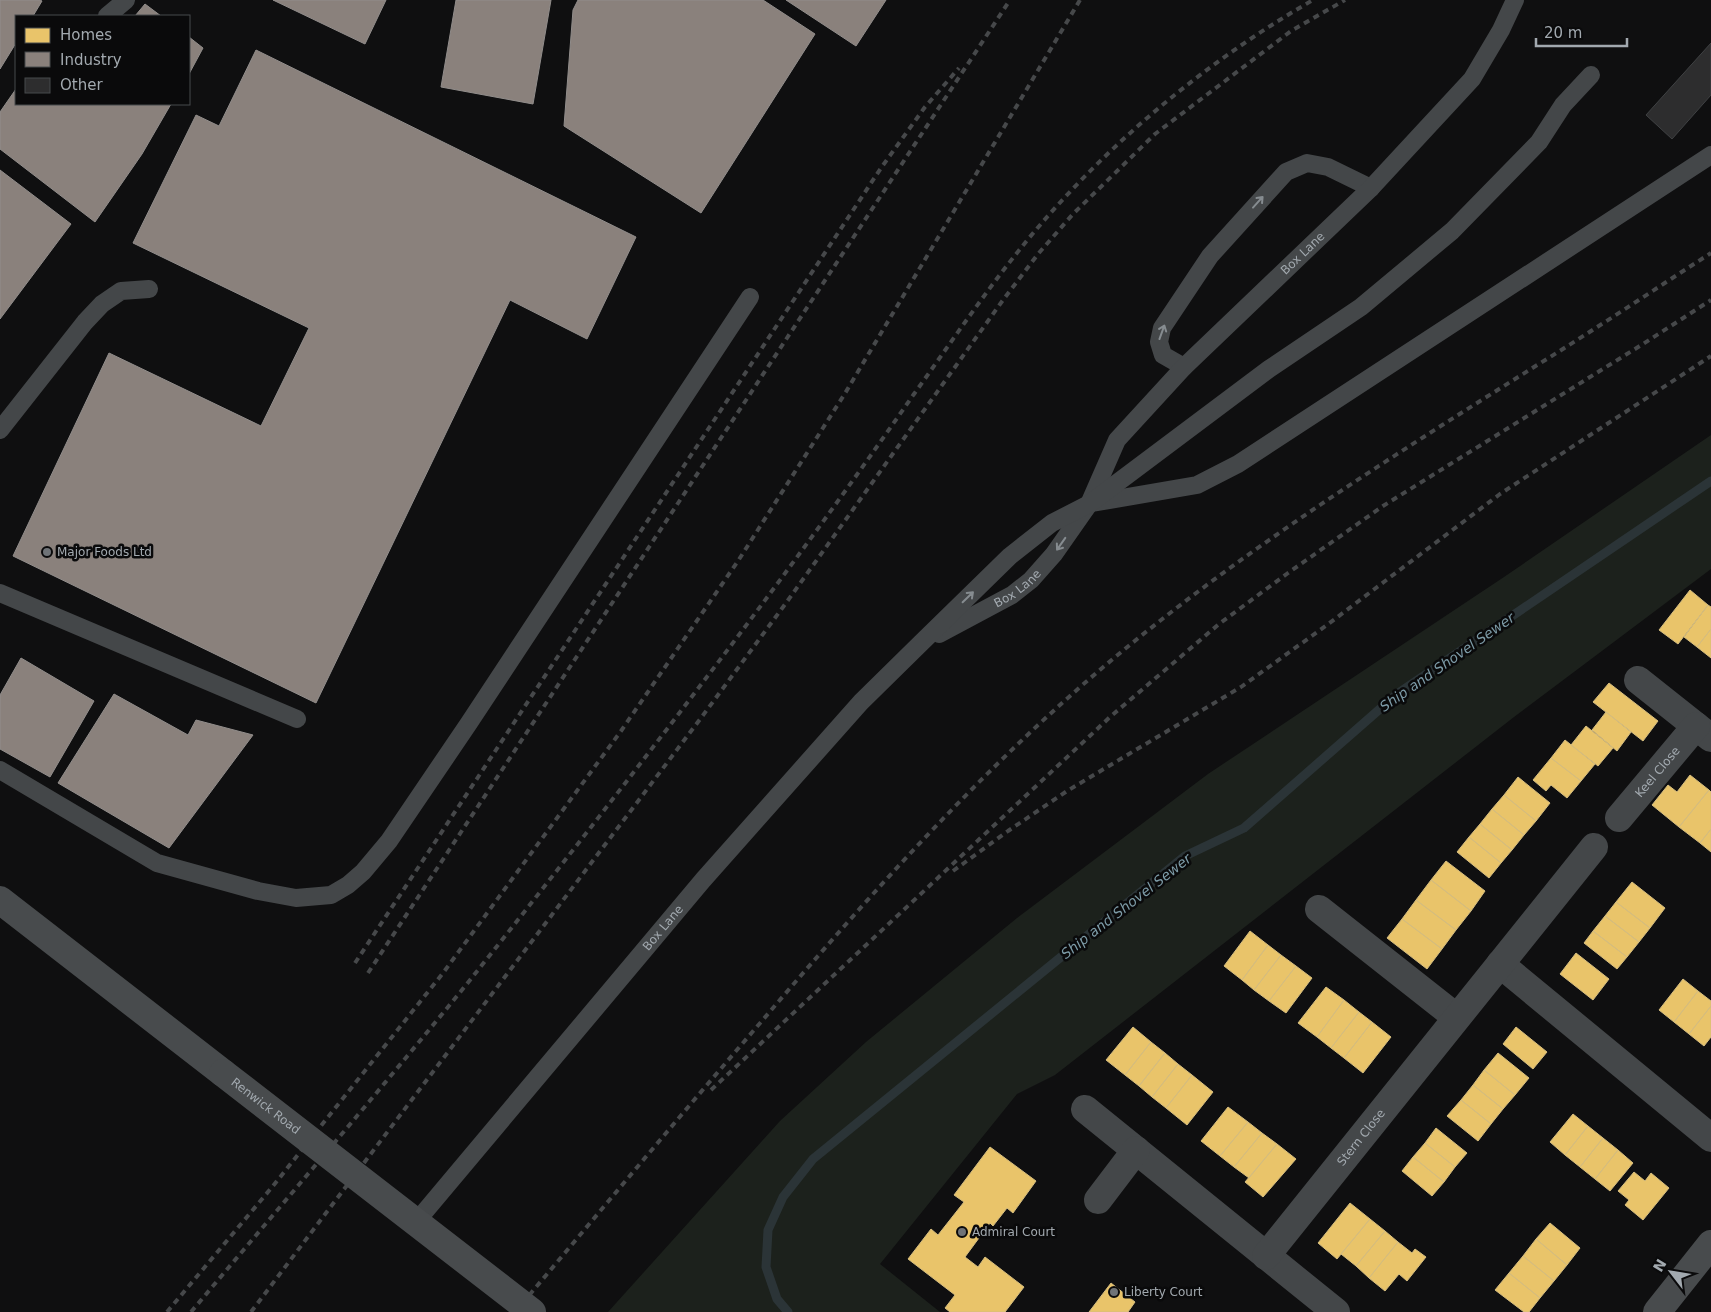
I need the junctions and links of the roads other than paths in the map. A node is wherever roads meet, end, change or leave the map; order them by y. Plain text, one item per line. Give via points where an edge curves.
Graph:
1 (126, 0) edge
2 (1515, 0) edge
3 (108, 15) edge
4 (1591, 75) dead end
5 (1711, 155) edge
6 (1372, 188) junction
7 (149, 289) dead end
8 (750, 297) dead end
9 (1184, 367) junction
10 (0, 430) edge
11 (1089, 504) junction
12 (0, 593) edge
13 (920, 643) junction
14 (1638, 680) dead end
15 (297, 719) dead end
16 (1703, 732) edge
17 (0, 770) edge
18 (1619, 818) dead end
19 (1594, 847) dead end
20 (0, 900) edge
21 (1319, 909) dead end
22 (1500, 964) junction
23 (1456, 1017) junction
24 (1085, 1109) dead end
25 (1711, 1138) edge
26 (1136, 1150) junction
27 (1098, 1200) dead end
28 (416, 1222) junction
29 (1711, 1244) edge
30 (1266, 1256) junction
31 (532, 1312) edge
32 (1336, 1312) edge
33 (1657, 1312) edge

1 - 3 lane
2 - 6 lane, Box Lane via 1472,79
4 - 11 lane via 1563,105 1539,142 1452,231 1361,307 1269,368
5 - 11 lane via 1238,464 1197,485
6 - 9 lane, Box Lane
9 -> 6 lane via 1162,356 1158,342 1162,328 1210,256 1286,172 1307,163 1328,166
7 - 10 lane via 121,291 102,304
8 - 17 lane via 389,841 364,872 331,896 296,898 258,891 157,863
9 - 11 lane, Box Lane via 1117,440
13 -> 11 lane, Box Lane via 1010,556 1052,523
11 -> 13 lane, Box Lane via 1032,580 1012,595
12 - 15 lane
13 - 28 lane, Box Lane via 861,702 716,865
14 - 16 street, Keel Close
16 - 18 street, Keel Close
19 - 22 street, Stern Close
20 - 28 street, Renwick Road, bridge
21 - 23 street
22 - 23 street, Stern Close
22 - 25 street
23 - 30 street, Stern Close
24 - 26 street
26 - 27 street
26 - 30 street
28 - 31 street, Renwick Road, bridge
29 - 33 street
30 - 32 street

